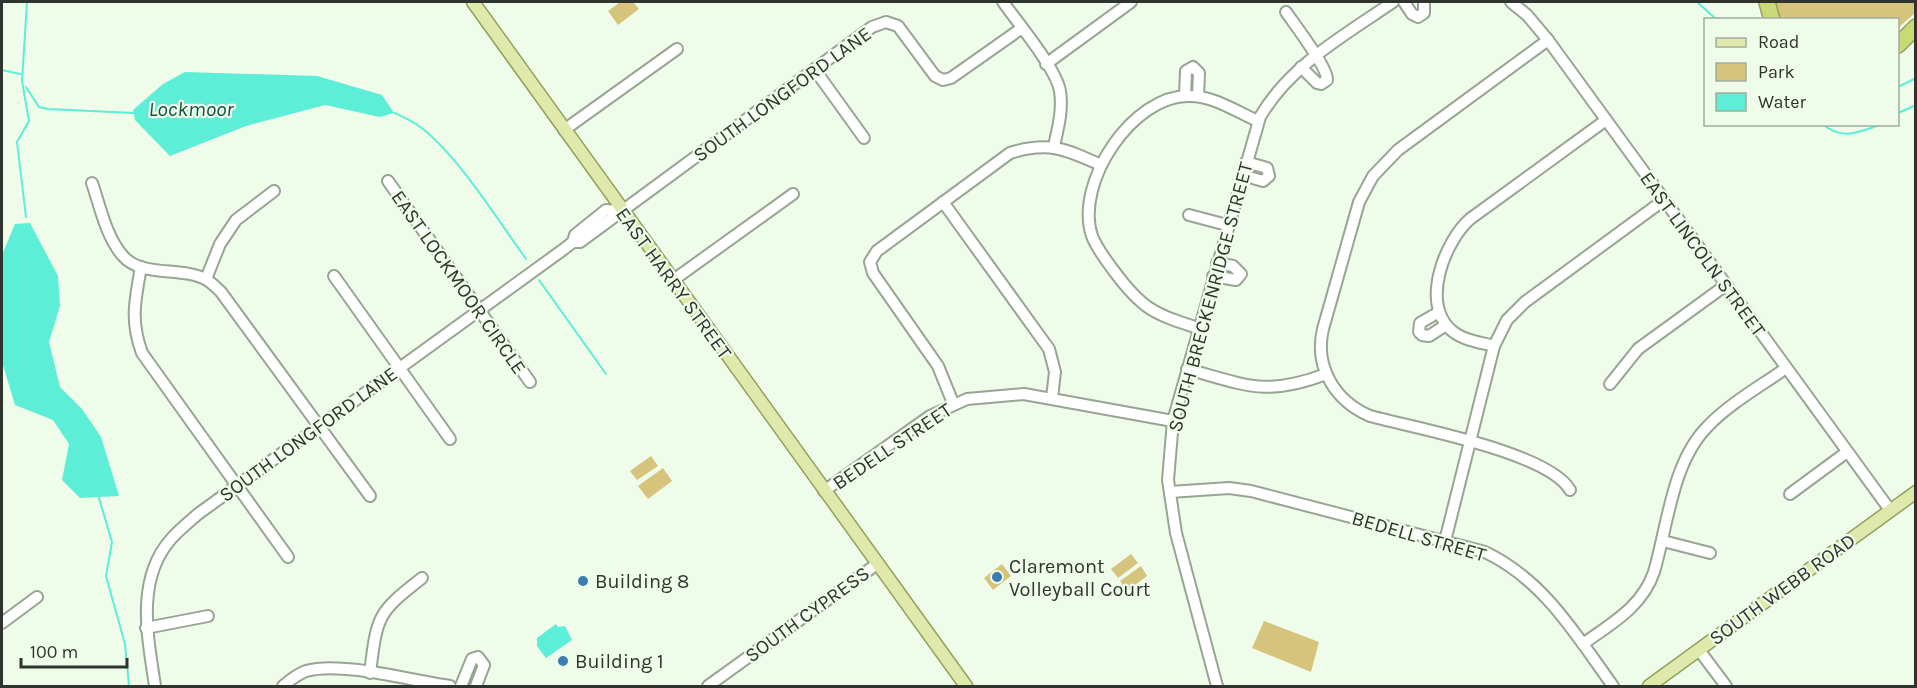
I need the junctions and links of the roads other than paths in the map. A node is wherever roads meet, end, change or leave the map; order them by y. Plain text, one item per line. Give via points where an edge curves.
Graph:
1 (472, 2) edge
2 (1003, 2) edge
3 (1131, 2) edge
4 (1393, 2) edge
5 (1404, 2) edge
6 (1424, 2) edge
7 (1511, 2) edge
8 (1760, 2) edge
9 (1767, 2) edge
10 (1286, 12) dead end
11 (1764, 18) edge
12 (1771, 18) edge
13 (1916, 19) edge
14 (1916, 27) edge
15 (1022, 28) junction
16 (1899, 35) edge
17 (1548, 40) junction
18 (1899, 44) edge
19 (677, 49) dead end
20 (1316, 56) junction
21 (1046, 64) junction
22 (1301, 67) junction
23 (815, 70) junction
24 (1185, 96) junction
25 (1198, 96) junction
26 (1606, 120) junction
27 (1258, 122) junction
28 (564, 130) junction
29 (864, 138) dead end
30 (1054, 146) junction
31 (1246, 162) junction
32 (1101, 165) junction
33 (1242, 175) junction
34 (388, 182) dead end
35 (92, 183) dead end
36 (274, 191) dead end
37 (793, 194) dead end
38 (1664, 200) junction
39 (943, 202) junction
40 (622, 211) junction
41 (1189, 215) dead end
42 (1227, 225) junction
43 (1217, 263) junction
44 (141, 267) junction
45 (334, 276) dead end
46 (1213, 276) junction
47 (206, 279) junction
48 (672, 280) junction
49 (1726, 285) junction
50 (479, 310) junction
51 (1439, 312) junction
52 (1446, 325) junction
53 (1198, 327) junction
54 (1494, 346) junction
55 (399, 368) junction
56 (1786, 368) junction
57 (1187, 369) junction
58 (1326, 374) junction
59 (530, 382) dead end
60 (1610, 384) dead end
61 (1052, 398) junction
62 (953, 403) junction
63 (1173, 421) junction
64 (320, 426) junction
65 (450, 439) dead end
66 (1469, 442) junction
67 (1847, 452) junction
68 (237, 485) junction
69 (1570, 490) dead end
70 (824, 491) junction
71 (1170, 492) junction
72 (1916, 492) edge
73 (1790, 494) dead end
74 (370, 496) dead end
75 (1890, 510) junction
76 (1445, 541) junction
77 (1663, 542) junction
78 (1710, 553) dead end
79 (288, 557) dead end
80 (877, 564) junction
81 (422, 578) dead end
82 (37, 597) dead end
83 (208, 616) dead end
84 (2, 623) edge
85 (146, 628) junction
86 (1583, 644) junction
87 (1699, 650) junction
88 (370, 673) junction
89 (155, 687) edge
90 (283, 687) edge
91 (450, 687) edge
92 (461, 687) edge
93 (476, 687) edge
94 (708, 687) edge
95 (966, 687) edge
96 (1216, 687) edge
97 (1613, 687) edge
98 (1648, 687) edge
99 (1726, 687) edge

1 - 28 main road, EAST HARRY STREET
2 - 15 street
3 - 21 street
4 - 20 street, SOUTH BRECKENRIDGE STREET
5 - 6 street via 1418,17 1424,13
7 - 17 street, EAST LINCOLN STREET via 1533,20
8 - 11 highway
9 - 12 highway
10 - 20 street
13 - 16 highway
14 - 18 highway
15 - 21 street
15 - 23 street, SOUTH LONGFORD LANE via 943,80 935,76 898,26 886,22 872,27
17 - 26 street, EAST LINCOLN STREET
17 - 58 street via 1398,150 1368,184 1359,202 1322,335 1321,355
19 - 28 street
20 - 22 street, SOUTH BRECKENRIDGE STREET
20 - 22 street via 1327,75 1325,82 1317,83
21 - 30 street via 1060,90 1061,116
22 - 27 street, SOUTH BRECKENRIDGE STREET via 1279,89
23 - 29 street
23 - 40 street, SOUTH LONGFORD LANE
24 - 25 street
24 - 25 street via 1186,71 1193,67 1198,73
24 - 32 street via 1159,103 1135,120
25 - 27 street
26 - 38 street, EAST LINCOLN STREET
26 - 51 street via 1460,229 1449,247 1441,274
27 - 31 street, SOUTH BRECKENRIDGE STREET
28 - 40 main road, EAST HARRY STREET
30 - 32 street
30 - 39 street via 1031,146 1010,153
31 - 33 street, SOUTH BRECKENRIDGE STREET
31 - 33 street via 1267,168 1269,176 1263,180
32 - 53 street via 1089,212 1092,236 1103,256 1148,310
33 - 42 street, SOUTH BRECKENRIDGE STREET
34 - 50 street, EAST LOCKMOOR CIRCLE
35 - 44 street via 117,249 124,259
36 - 47 street via 236,220 220,244
37 - 48 street
38 - 49 street, EAST LINCOLN STREET
38 - 54 street via 1527,300 1508,320
39 - 61 street via 1049,349 1055,372
39 - 62 street via 876,251 871,260 873,273 938,366
40 - 48 main road, EAST HARRY STREET
40 - 50 street, SOUTH LONGFORD LANE
41 - 42 street
42 - 43 street, SOUTH BRECKENRIDGE STREET
43 - 46 street, SOUTH BRECKENRIDGE STREET
43 - 46 street via 1233,266 1241,274 1236,280
44 - 47 street
44 - 68 street via 133,316 142,353
45 - 55 street
46 - 53 street, SOUTH BRECKENRIDGE STREET
47 - 64 street via 243,320
48 - 70 main road, EAST HARRY STREET
49 - 56 street, EAST LINCOLN STREET
49 - 60 street via 1638,350
50 - 55 street, SOUTH LONGFORD LANE
50 - 59 street, EAST LOCKMOOR CIRCLE
51 - 52 street
51 - 52 street via 1420,323 1419,332 1428,336
52 - 54 street via 1461,337
53 - 57 street, SOUTH BRECKENRIDGE STREET
54 - 66 street
55 - 64 street, SOUTH LONGFORD LANE
55 - 65 street
56 - 67 street, EAST LINCOLN STREET
56 - 77 street via 1714,420 1694,442 1681,470
57 - 58 street via 1263,388 1290,387
57 - 63 street, SOUTH BRECKENRIDGE STREET
58 - 66 street via 1338,394 1363,413
61 - 62 street, BEDELL STREET via 1003,394
61 - 63 street, BEDELL STREET
62 - 70 street, BEDELL STREET
63 - 71 street, SOUTH BRECKENRIDGE STREET
64 - 68 street, SOUTH LONGFORD LANE
64 - 74 street
66 - 69 street via 1527,459 1560,477
66 - 76 street
67 - 73 street
67 - 75 street, EAST LINCOLN STREET
68 - 79 street
68 - 85 street, SOUTH LONGFORD LANE via 170,541 150,578
70 - 80 main road, EAST HARRY STREET
71 - 76 street, BEDELL STREET via 1229,488 1251,491
71 - 96 street, SOUTH BRECKENRIDGE STREET via 1176,533
72 - 75 main road, SOUTH WEBB ROAD
75 - 87 main road, SOUTH WEBB ROAD
76 - 86 street, BEDELL STREET via 1485,552 1518,571 1544,594
77 - 78 street
77 - 86 street via 1652,580 1641,598 1627,613
80 - 94 street, SOUTH CYPRESS
80 - 95 main road, EAST HARRY STREET
81 - 88 street via 388,604 378,621
82 - 84 street
83 - 85 street
85 - 89 street, SOUTH LONGFORD LANE
86 - 97 street, BEDELL STREET
87 - 98 main road, SOUTH WEBB ROAD
87 - 99 street
88 - 90 street via 328,669 306,672
88 - 91 street
92 - 93 street via 472,659 478,657 484,665

